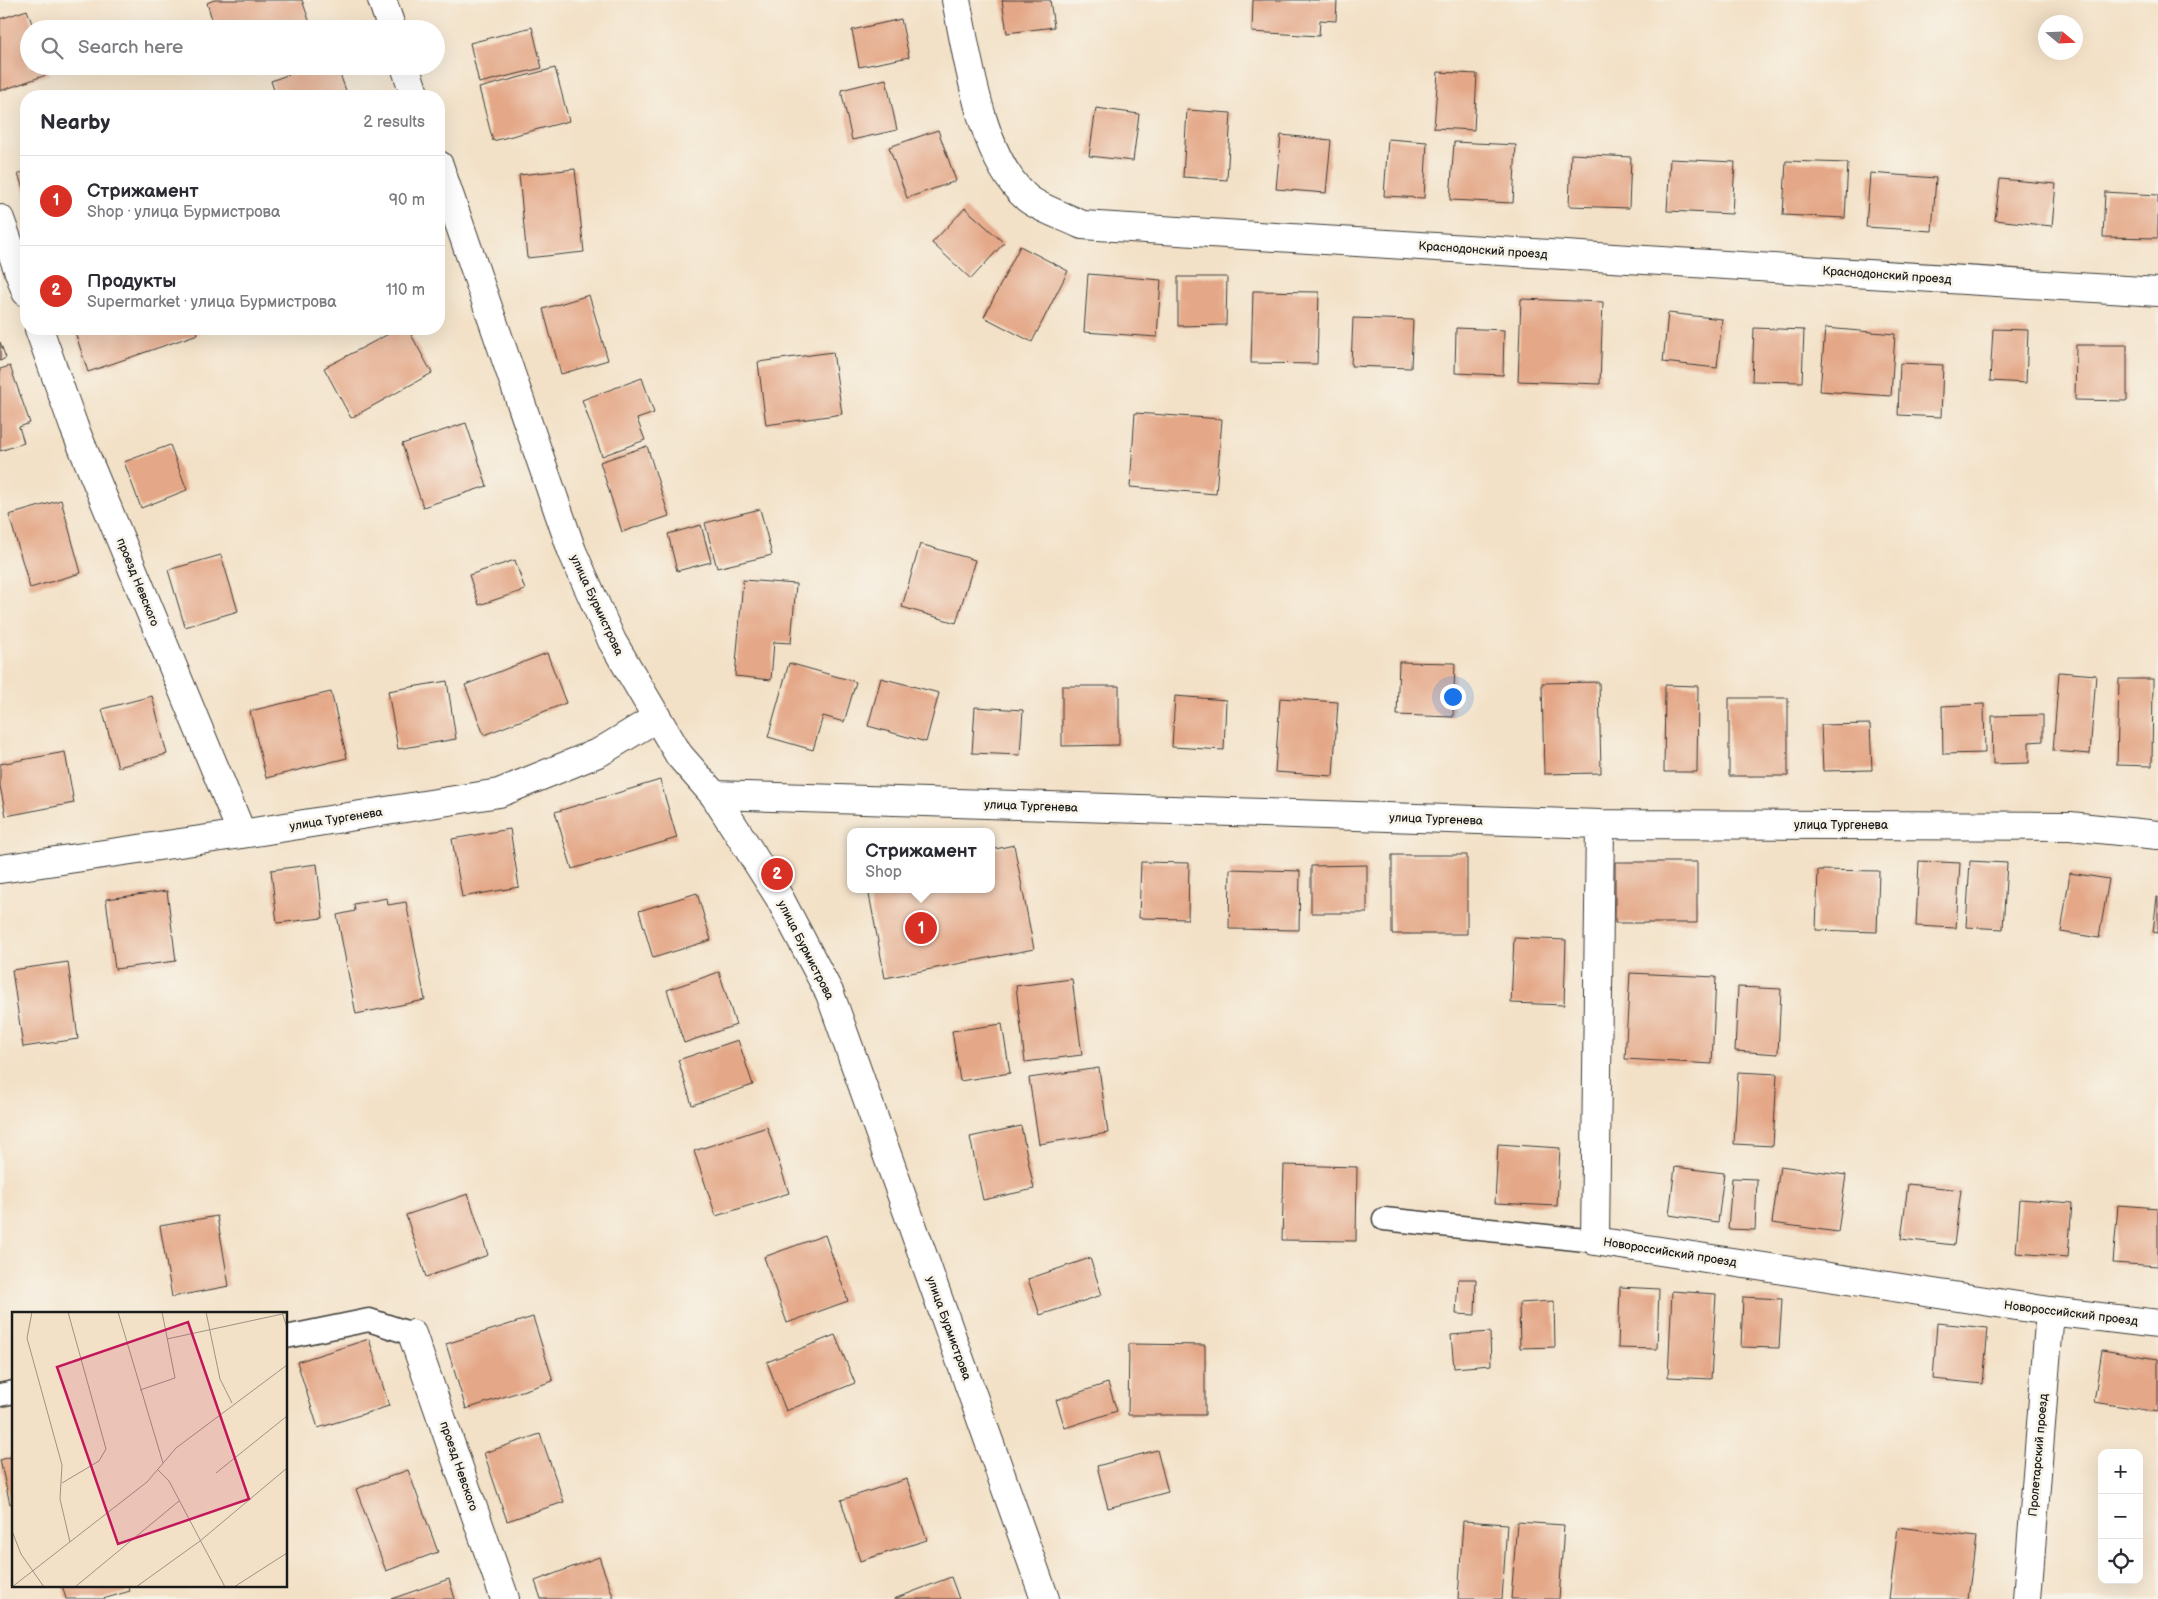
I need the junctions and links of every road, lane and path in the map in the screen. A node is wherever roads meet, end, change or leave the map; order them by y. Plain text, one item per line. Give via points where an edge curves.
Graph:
1 (382, 0) edge
2 (956, 0) edge
3 (389, 20) edge
4 (408, 75) edge
5 (413, 90) edge
6 (445, 182) edge
7 (0, 218) edge
8 (20, 275) edge
9 (2158, 292) edge
10 (41, 335) edge
11 (656, 718) junction
12 (714, 795) junction
13 (1600, 824) junction
14 (242, 834) junction
15 (2158, 835) edge
16 (0, 869) edge
17 (1384, 1219) dead end
18 (1595, 1241) junction
19 (2050, 1311) junction
20 (2158, 1324) edge
21 (412, 1334) joint
22 (288, 1337) edge
23 (505, 1599) edge
24 (1045, 1599) edge
25 (2027, 1599) edge

1 - 3 street
2 - 9 street, Краснодонский проезд via 979,106 1003,170 1028,199 1082,225
4 - 5 street
6 - 11 street, улица Бурмистрова via 572,551 612,641
7 - 8 street
10 - 14 street, проезд Невского via 74,427
11 - 12 street, улица Бурмистрова via 679,755
11 - 14 street, улица Тургенева via 600,752 499,793
12 - 13 street, улица Тургенева
12 - 24 street, улица Бурмистрова via 779,897 830,994
13 - 15 street, улица Тургенева via 2070,826
13 - 18 street, Новороссийский проезд
14 - 16 street, улица Тургенева
17 - 18 lane
18 - 19 street, Новороссийский проезд
19 - 20 street, Новороссийский проезд
19 - 25 street, Пролетарский проезд
21 - 22 lane via 370,1320
21 - 23 street, проезд Невского

